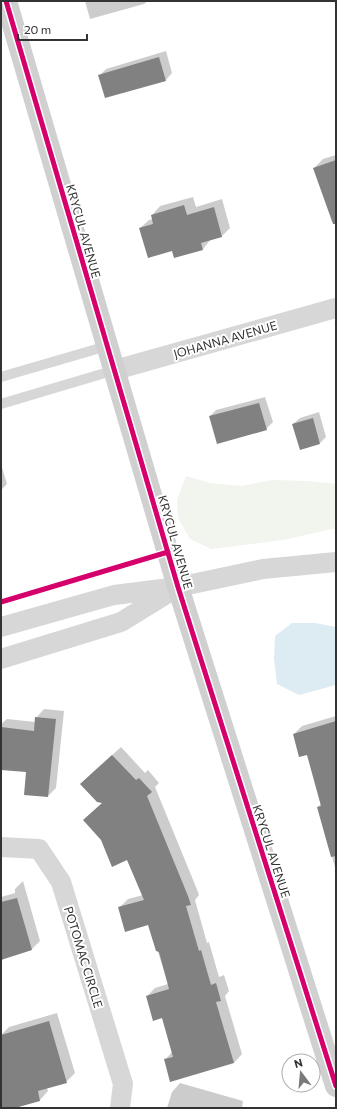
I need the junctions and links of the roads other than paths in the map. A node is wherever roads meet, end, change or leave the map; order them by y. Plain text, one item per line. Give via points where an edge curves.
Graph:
1 (6, 1) edge
2 (336, 308) edge
3 (107, 346) junction
4 (114, 370) junction
5 (1, 377) edge
6 (1, 404) edge
7 (336, 562) edge
8 (178, 587) junction
9 (1, 627) edge
10 (1, 659) edge
11 (1, 847) edge
12 (336, 1086) edge
13 (120, 1108) edge

1 - 3 street, KRYCUL AVENUE
2 - 4 street, JOHANNA AVENUE
3 - 4 street, KRYCUL AVENUE
3 - 5 lane
4 - 6 lane
4 - 8 street, KRYCUL AVENUE
7 - 8 street via 263,569
8 - 9 street via 114,595
8 - 10 street via 122,622
8 - 12 street, KRYCUL AVENUE
11 - 13 street, POTOMAC CIRCLE via 39,849 60,882 123,1084

